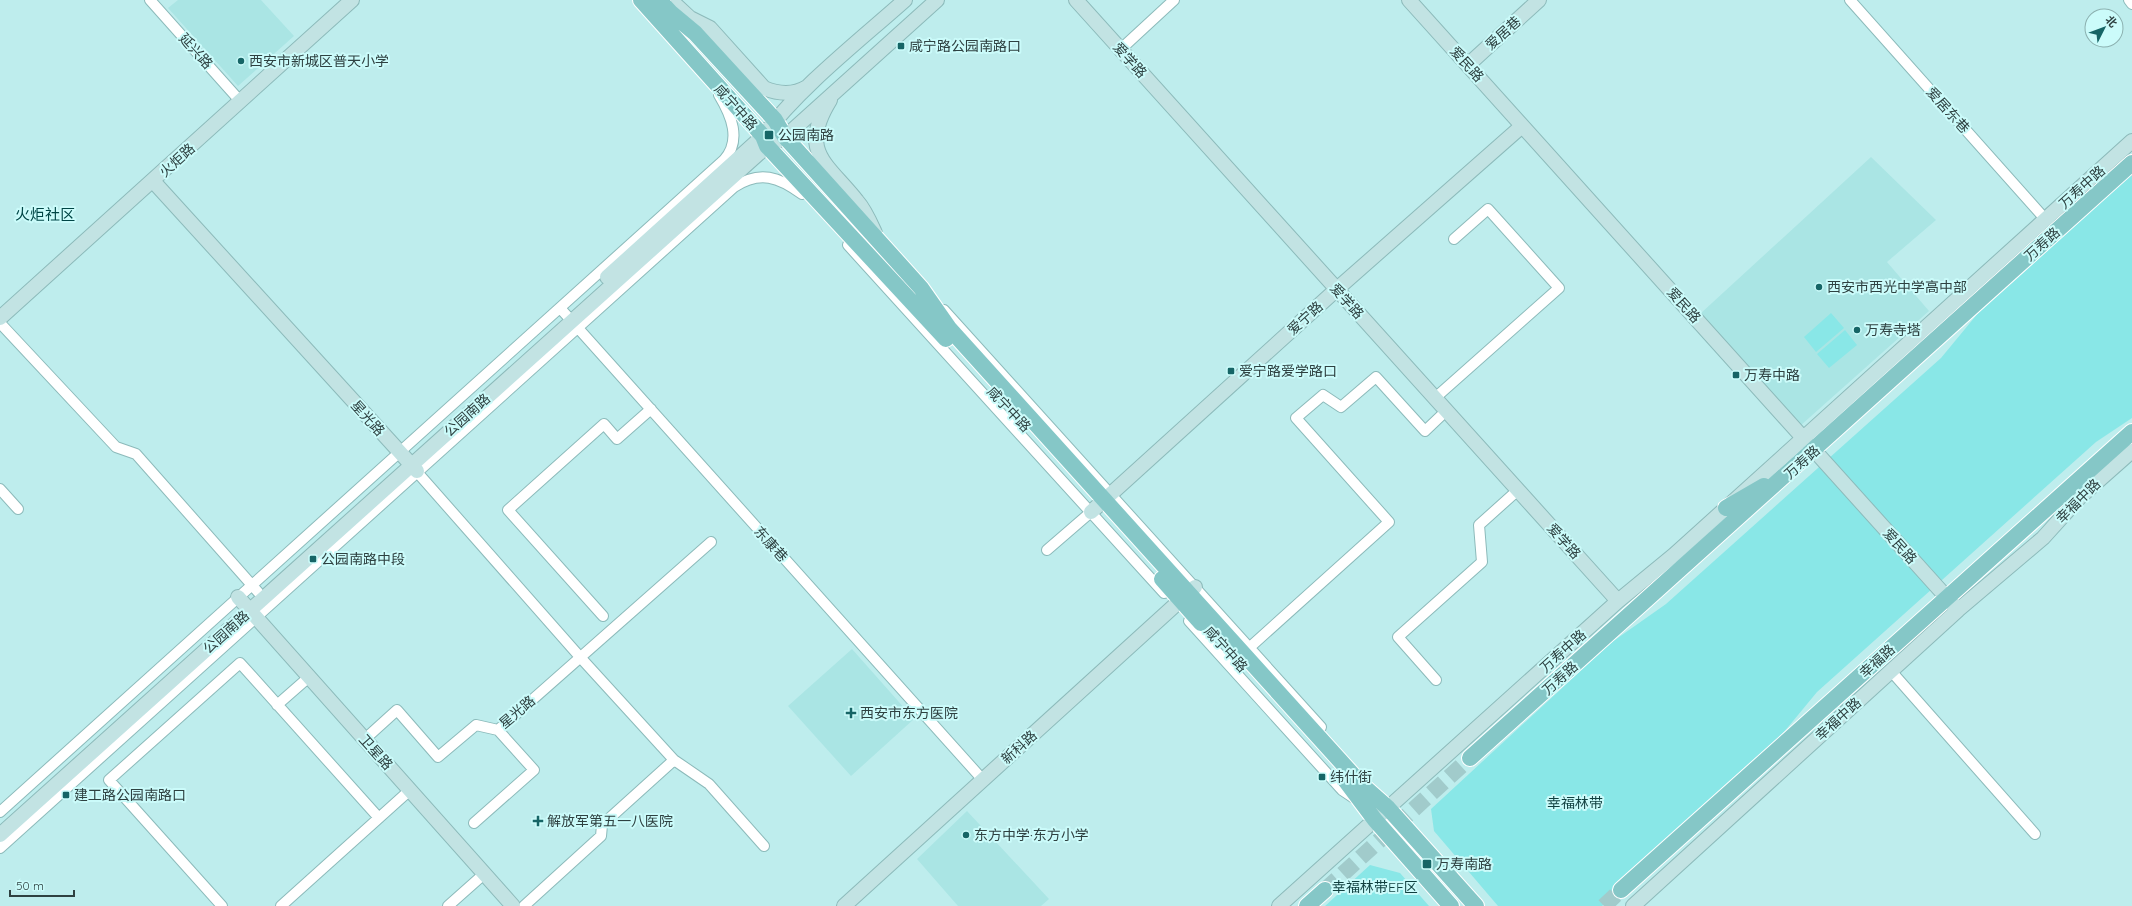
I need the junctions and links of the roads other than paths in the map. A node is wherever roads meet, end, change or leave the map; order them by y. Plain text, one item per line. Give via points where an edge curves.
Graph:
1 (150, 0) edge
2 (352, 0) edge
3 (634, 0) edge
4 (641, 0) edge
5 (659, 0) edge
6 (905, 0) edge
7 (936, 0) edge
8 (1076, 0) edge
9 (1174, 0) edge
10 (1409, 0) edge
11 (1539, 0) edge
12 (1850, 0) edge
13 (2129, 0) edge
14 (674, 2) edge
15 (2132, 4) edge
16 (695, 33) junction
17 (1121, 49) junction
18 (1468, 65) junction
19 (705, 73) junction
20 (812, 83) junction
21 (839, 88) junction
22 (241, 102) junction
23 (775, 120) junction
24 (1522, 126) junction
25 (785, 137) junction
26 (765, 141) junction
27 (2132, 141) edge
28 (2132, 163) edge
29 (796, 177) junction
30 (152, 182) junction
31 (802, 194) junction
32 (2046, 220) junction
33 (1454, 239) dead end
34 (881, 244) junction
35 (1337, 289) junction
36 (0, 318) edge
37 (569, 318) junction
38 (0, 322) edge
39 (1435, 398) junction
40 (651, 409) junction
41 (1446, 411) junction
42 (2132, 432) edge
43 (1809, 444) junction
44 (2132, 451) edge
45 (409, 462) junction
46 (1793, 470) junction
47 (0, 489) edge
48 (1518, 490) junction
49 (1101, 503) junction
50 (1726, 508) junction
51 (18, 509) dead end
52 (711, 542) dead end
53 (1048, 550) dead end
54 (255, 588) junction
55 (1185, 596) junction
56 (1947, 598) junction
57 (1618, 601) junction
58 (247, 607) junction
59 (1958, 610) junction
60 (603, 616) dead end
61 (1249, 648) junction
62 (580, 657) junction
63 (1891, 671) junction
64 (310, 677) junction
65 (1436, 680) dead end
66 (278, 705) junction
67 (498, 730) junction
68 (365, 739) junction
69 (1470, 758) tunnel mouth
70 (674, 760) junction
71 (983, 780) junction
72 (410, 790) junction
73 (1388, 808) junction
74 (0, 812) edge
75 (379, 818) junction
76 (1375, 820) junction
77 (474, 823) dead end
78 (0, 825) edge
79 (0, 834) edge
80 (2035, 834) dead end
81 (764, 846) dead end
82 (0, 848) edge
83 (484, 874) junction
84 (1325, 890) tunnel mouth
85 (1621, 890) tunnel mouth
86 (222, 906) edge
87 (281, 906) edge
88 (448, 906) edge
89 (513, 906) edge
90 (524, 906) edge
91 (844, 906) edge
92 (1279, 906) edge
93 (1307, 906) edge
94 (1451, 906) edge
95 (1476, 906) edge
96 (1633, 906) edge

1 - 22 street, 延兴路
2 - 22 main road, 火炬路
3 - 19 street via 673,44
4 - 19 main road, 咸宁中路
5 - 16 main road, 咸宁中路 via 671,14
6 - 20 main road, 公园南路
7 - 21 main road, 公园南路
8 - 17 main road, 爱学路
9 - 17 street
10 - 18 main road, 爱民路
11 - 18 main road, 爱居巷
12 - 32 street, 爱居东巷
13 - 15 street
14 - 16 street
14 - 20 main road via 690,18 710,28 764,88 780,93 795,92
16 - 23 main road, 咸宁中路
17 - 35 main road, 爱学路
18 - 24 main road, 爱民路
19 - 26 main road, 咸宁中路
19 - 37 street via 733,122 734,140 728,155
20 - 23 main road, 公园南路
21 - 25 main road, 公园南路
21 - 34 main road via 819,124 816,136 817,150 824,163 862,208
22 - 30 main road, 火炬路
23 - 25 main road, 咸宁中路
23 - 26 main road, 公园南路
24 - 35 main road, 爱宁路
24 - 43 main road, 爱民路
25 - 26 main road, 公园南路
25 - 34 main road, 咸宁中路
26 - 29 main road, 咸宁中路
26 - 37 main road, 公园南路
27 - 32 main road, 万寿中路
28 - 43 main road, 万寿路
29 - 31 street
29 - 49 main road, 咸宁中路
30 - 36 main road, 火炬路
30 - 45 main road, 星光路
31 - 37 street via 785,183 767,177 750,178 742,182
31 - 49 street
32 - 43 main road, 万寿中路
33 - 39 street via 1488,209 1559,288
34 - 49 main road, 咸宁中路 via 921,288 949,328
35 - 39 main road, 爱学路
35 - 49 main road, 爱宁路
37 - 40 street, 东康巷
37 - 45 main road, 公园南路
38 - 54 street via 116,447 136,454
39 - 41 main road, 爱学路
40 - 60 street via 617,439 604,424 508,510
40 - 71 street, 东康巷
41 - 48 main road, 爱学路
41 - 61 street via 1425,431 1376,377 1340,407 1323,395 1296,418 1389,522
42 - 56 main road, 幸福路
43 - 46 main road, 万寿路
43 - 50 main road, 万寿中路
43 - 56 main road, 爱民路
44 - 59 main road, 幸福中路 via 2080,497 2043,538
45 - 54 main road, 公园南路
45 - 58 main road, 公园南路
45 - 62 street, 星光路
46 - 50 main road
46 - 69 main road, 万寿路
47 - 51 street
48 - 57 main road, 爱学路
48 - 65 street via 1479,525 1482,562 1398,637
49 - 53 street
49 - 55 main road, 咸宁中路
50 - 57 main road, 万寿中路
52 - 62 street, 星光路
54 - 58 main road, 公园南路
55 - 61 street
55 - 71 main road, 新科路
55 - 73 main road, 咸宁中路 via 1362,785
55 - 76 main road, 咸宁中路 via 1348,783
56 - 59 main road, 爱民路
56 - 85 main road, 幸福路
57 - 73 main road, 万寿中路
58 - 64 main road, 卫星路
58 - 74 street
58 - 78 main road, 公园南路
58 - 79 main road, 公园南路
58 - 82 street
59 - 63 main road, 幸福中路
61 - 73 street via 1379,792
62 - 67 street, 星光路
62 - 70 street, 星光路
63 - 80 street
63 - 96 main road, 幸福中路
64 - 66 street
64 - 68 main road, 卫星路
66 - 75 street
66 - 86 street via 240,663 110,780
67 - 68 street, 星光路 via 476,724 438,757 397,710
67 - 77 street via 534,770
68 - 72 main road, 卫星路
70 - 81 street, 星光路 via 709,784
70 - 90 street via 602,825 601,836
71 - 91 main road, 新科路
72 - 75 street
72 - 83 main road, 卫星路
73 - 76 main road
73 - 95 main road, 咸宁中路
75 - 87 street
76 - 92 main road
76 - 94 main road, 咸宁中路
83 - 88 street
83 - 89 main road, 卫星路
84 - 93 main road

